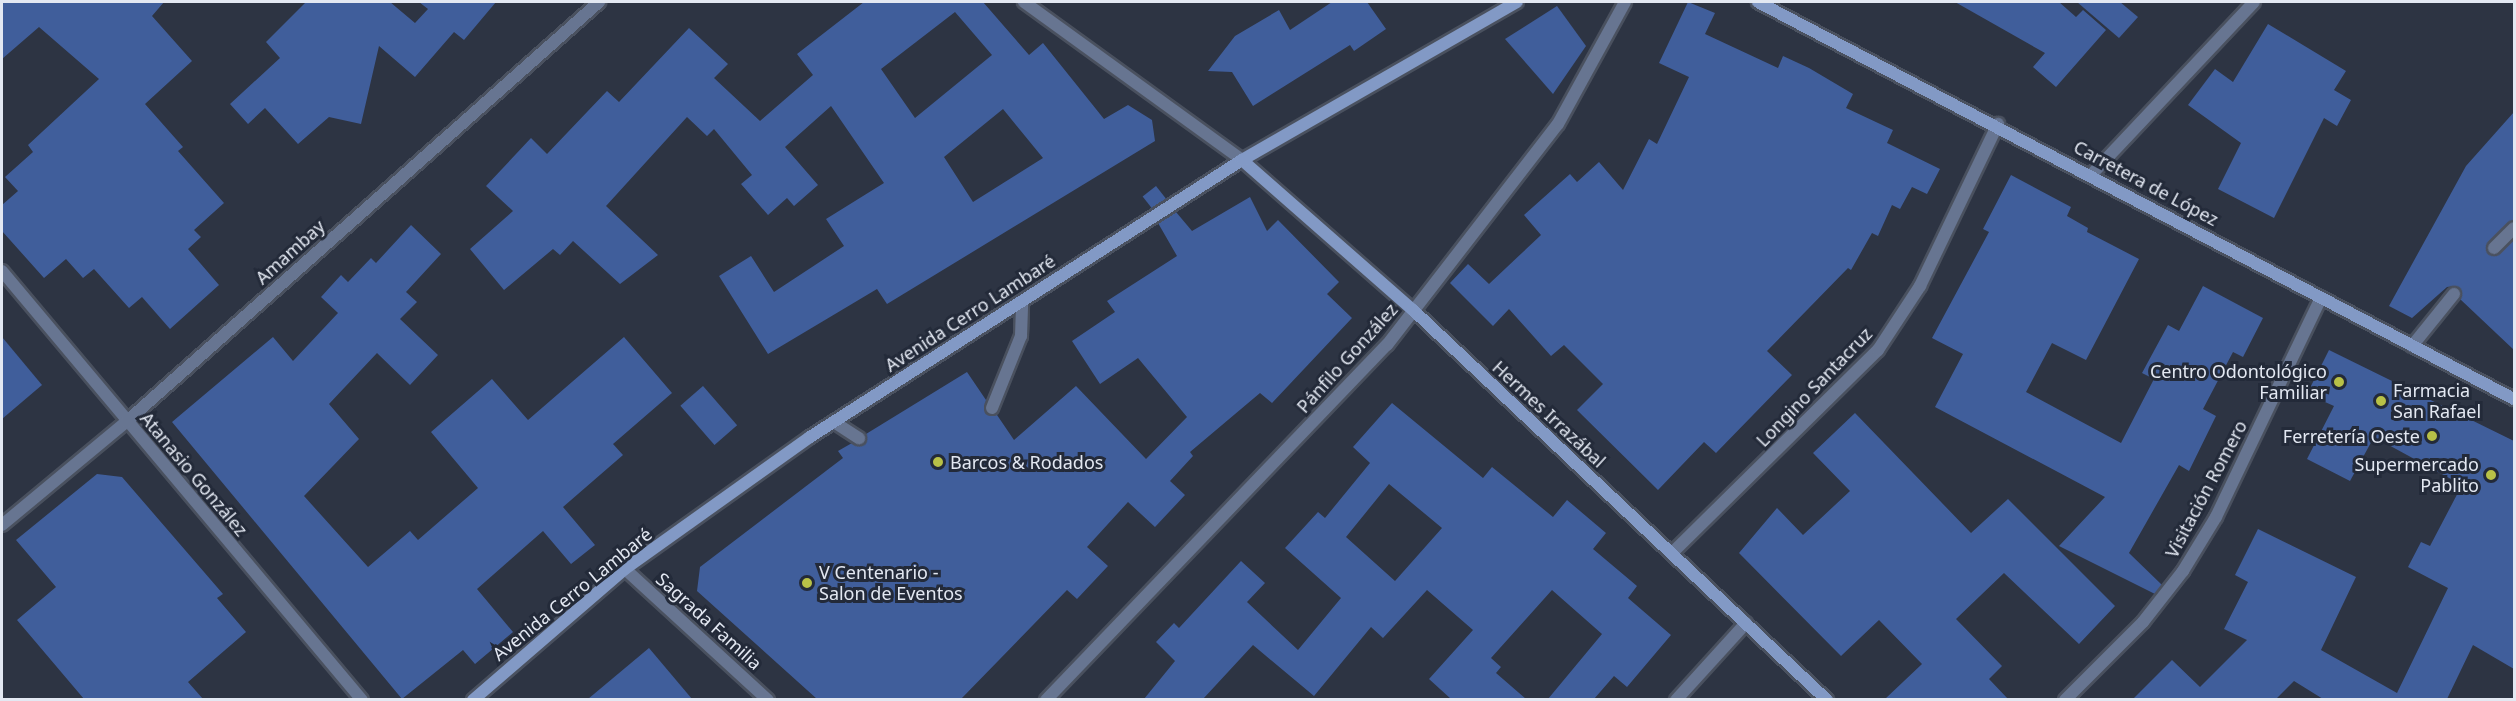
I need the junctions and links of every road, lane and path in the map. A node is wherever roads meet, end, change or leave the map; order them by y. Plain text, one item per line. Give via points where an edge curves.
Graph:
1 (598, 2) edge
2 (1024, 2) edge
3 (1517, 2) edge
4 (1626, 2) edge
5 (1758, 2) edge
6 (2254, 2) edge
7 (1998, 124) junction
8 (1242, 160) junction
9 (2092, 174) junction
10 (2514, 228) edge
11 (2494, 248) dead end
12 (2, 271) edge
13 (2454, 294) dead end
14 (2321, 298) junction
15 (1022, 301) junction
16 (1413, 310) junction
17 (2412, 346) junction
18 (2514, 399) edge
19 (992, 408) dead end
20 (126, 422) junction
21 (834, 422) junction
22 (860, 438) dead end
23 (2, 525) edge
24 (1672, 553) junction
25 (625, 569) junction
26 (1746, 622) junction
27 (362, 699) edge
28 (473, 699) edge
29 (768, 699) edge
30 (1046, 699) edge
31 (1676, 699) edge
32 (1827, 699) edge
33 (2065, 699) edge

1 - 20 street, Amambay
2 - 8 street
3 - 8 main road, Avenida Cerro Lambaré
4 - 16 street, Pánfilo González via 1558,124
5 - 7 main road, Carretera de López
6 - 9 street
7 - 9 main road, Carretera de López
7 - 24 street, Longino Santacruz via 1920,286 1878,350
8 - 15 main road, Avenida Cerro Lambaré
8 - 16 main road, Hermes Irrazábal
9 - 14 main road, Carretera de López
10 - 11 street
12 - 20 street, Atanasio González
13 - 17 street
14 - 17 main road, Carretera de López
14 - 33 street, Visitación Romero via 2216,517 2188,564 2143,622
15 - 19 street via 1021,336
15 - 21 main road, Avenida Cerro Lambaré
16 - 24 main road, Hermes Irrazábal
16 - 30 street, Pánfilo González via 1305,432
17 - 18 main road, Carretera de López
20 - 23 street, Amambay
20 - 27 street, Atanasio González
21 - 22 street
21 - 25 main road, Avenida Cerro Lambaré
24 - 26 main road, Hermes Irrazábal
25 - 28 main road, Avenida Cerro Lambaré
25 - 29 street, Sagrada Familia
26 - 31 street
26 - 32 main road, Hermes Irrazábal

